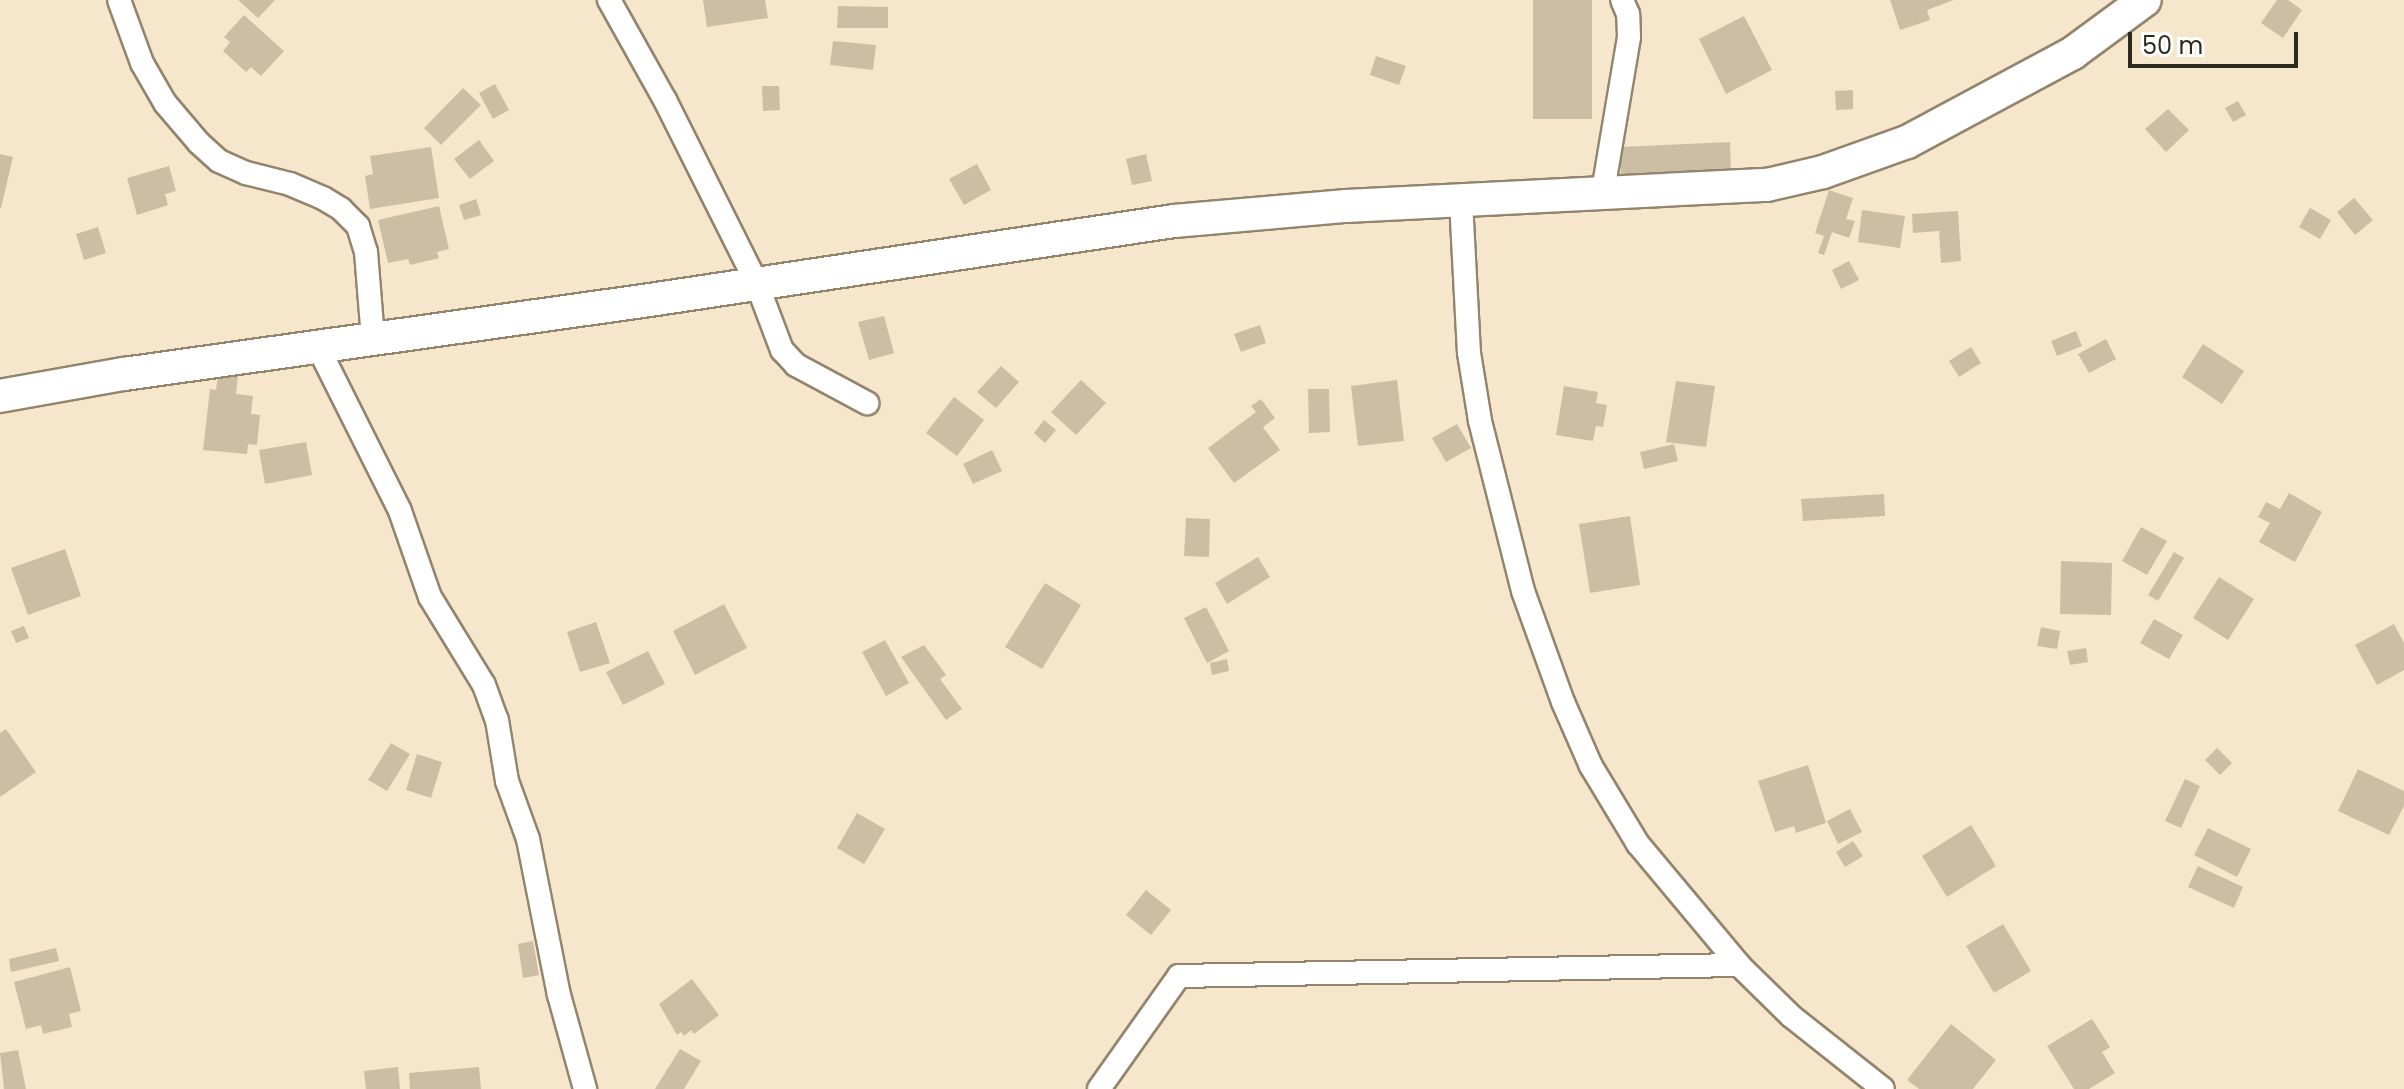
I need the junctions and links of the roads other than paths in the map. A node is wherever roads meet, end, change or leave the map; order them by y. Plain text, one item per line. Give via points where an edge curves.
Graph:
1 (119, 0) edge
2 (609, 0) edge
3 (1622, 0) edge
4 (2145, 0) edge
5 (1603, 191) junction
6 (1461, 201) junction
7 (757, 284) junction
8 (373, 339) junction
9 (318, 347) junction
10 (0, 396) edge
11 (867, 403) dead end
12 (1739, 965) junction
13 (585, 1089) edge
14 (1099, 1089) edge
15 (1883, 1089) edge

1 - 8 street via 142,63 165,103 199,143 219,161 246,173 323,198 358,226 366,252
2 - 7 street
3 - 5 street via 1629,37
4 - 5 street via 2073,53 1975,109 1823,172 1767,185
5 - 6 street
6 - 7 street via 1174,221
6 - 12 street via 1469,353 1480,421 1523,591 1563,702 1591,766 1638,844
7 - 8 street
7 - 11 street via 782,350 796,365
8 - 9 street
9 - 10 street
9 - 13 street via 400,511 430,597 484,685 497,720 507,781 528,839 559,995
12 - 14 street via 1179,976
12 - 15 street via 1791,1016

